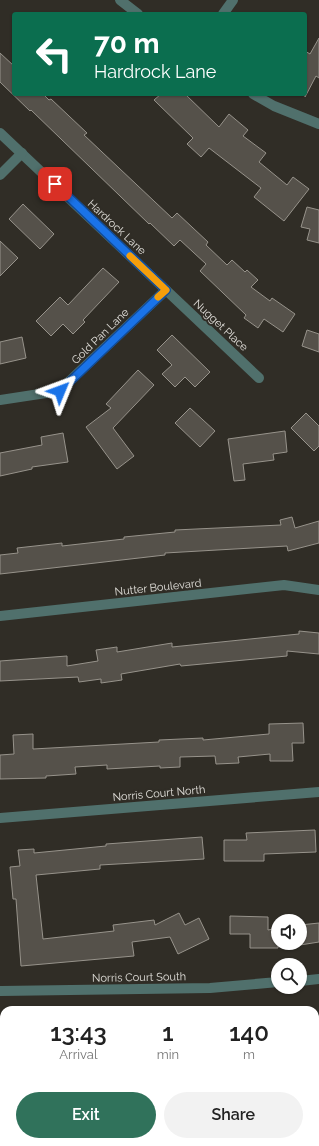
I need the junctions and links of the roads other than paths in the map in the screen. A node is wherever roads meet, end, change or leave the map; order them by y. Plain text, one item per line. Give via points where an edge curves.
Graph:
1 (120, 0) edge
2 (135, 12) edge
3 (256, 96) edge
4 (319, 124) edge
5 (0, 133) edge
6 (22, 153) junction
7 (0, 175) edge
8 (166, 290) junction
9 (259, 378) dead end
10 (0, 400) edge
11 (319, 590) edge
12 (0, 616) edge
13 (319, 792) edge
14 (0, 818) edge
15 (319, 979) edge
16 (307, 980) edge
17 (271, 983) edge
18 (0, 991) edge

1 - 2 street
3 - 4 street
5 - 6 street, Hardrock Lane
6 - 7 street
6 - 8 street, Hardrock Lane
8 - 9 street, Nugget Place
8 - 10 street, Gold Pan Lane via 60,391
11 - 12 street, Nutter Boulevard via 284,585
13 - 14 street, Norris Court North
15 - 16 street
17 - 18 street, Norris Court South via 210,988

